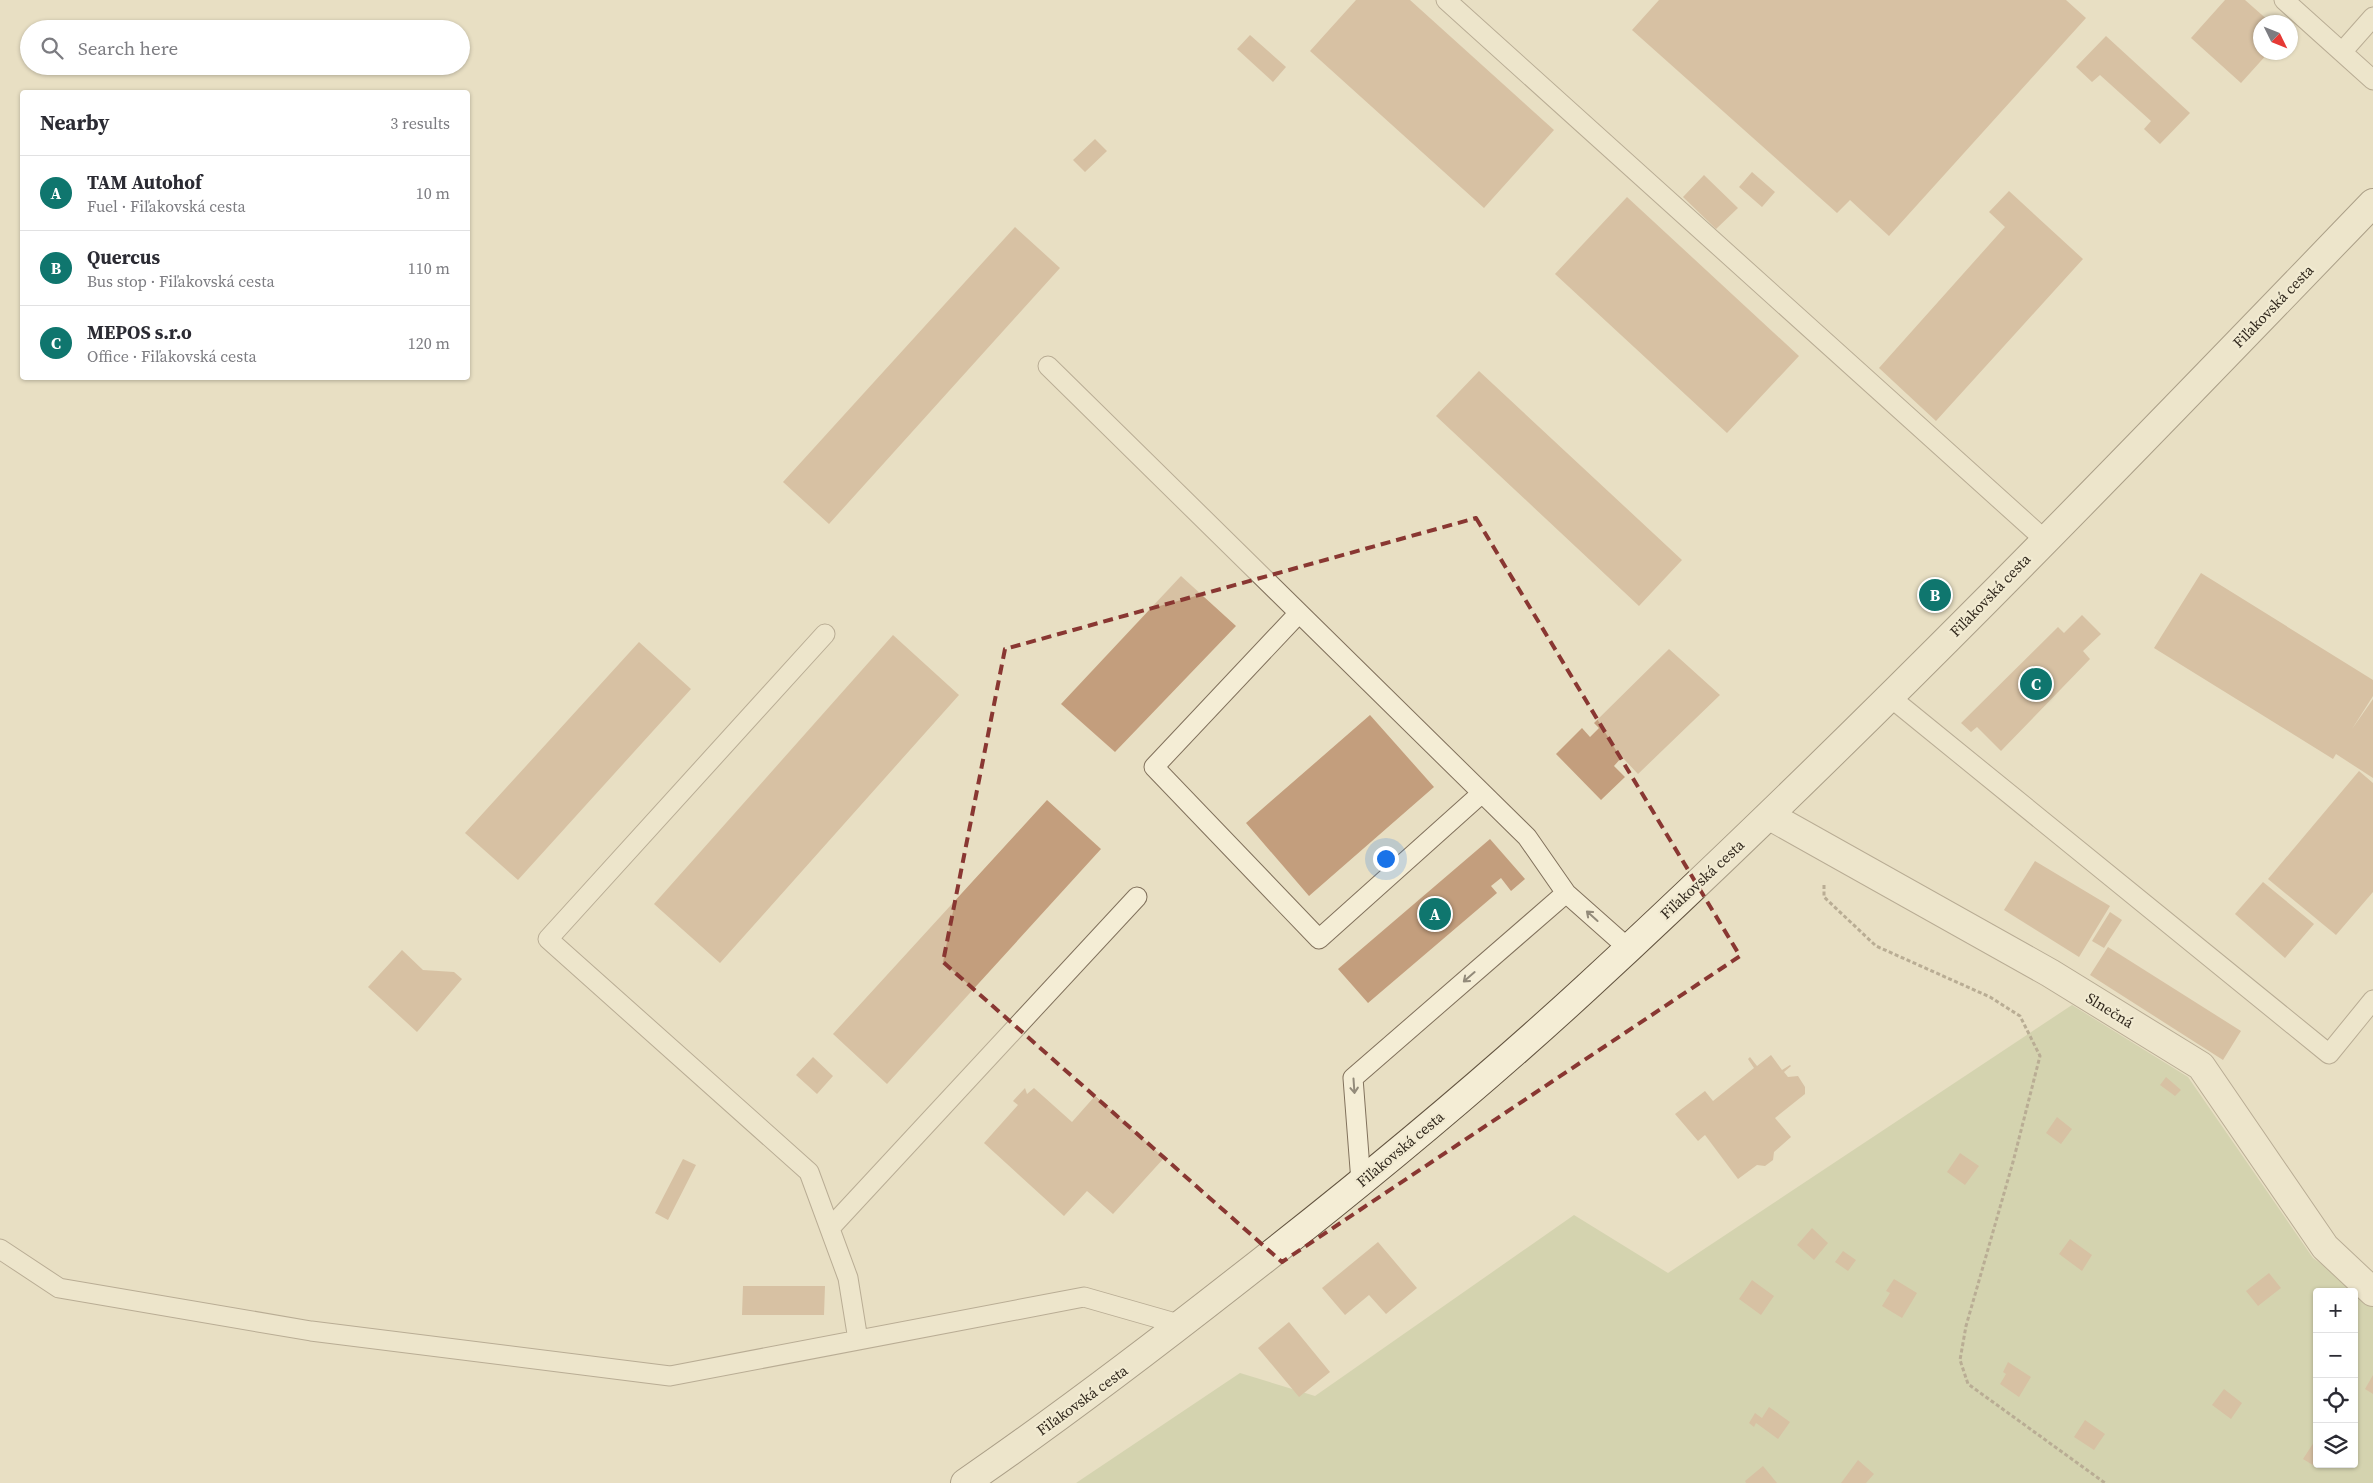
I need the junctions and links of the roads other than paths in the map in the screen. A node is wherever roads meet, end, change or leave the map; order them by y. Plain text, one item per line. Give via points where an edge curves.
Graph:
1 (1446, 0) edge
2 (2284, 0) edge
3 (2373, 17) edge
4 (2342, 52) junction
5 (2373, 80) edge
6 (2373, 203) edge
7 (1048, 366) dead end
8 (2044, 540) junction
9 (1300, 613) junction
10 (825, 634) dead end
11 (1890, 696) junction
12 (1482, 793) junction
13 (1770, 816) junction
14 (1566, 893) junction
15 (1137, 897) dead end
16 (1628, 948) junction
17 (2373, 1000) edge
18 (1362, 1182) junction
19 (830, 1228) junction
20 (0, 1249) edge
21 (2373, 1292) edge
22 (1182, 1324) junction
23 (858, 1340) junction
24 (965, 1483) edge

1 - 8 lane
2 - 4 lane
3 - 4 lane
4 - 5 lane
6 - 8 street, Fiľakovská cesta
7 - 9 lane
8 - 11 street, Fiľakovská cesta
9 - 12 lane
9 - 12 lane via 1154,767 1319,939
10 - 19 lane via 548,939 809,1172
11 - 13 street, Fiľakovská cesta
11 - 17 lane via 2329,1054
12 - 14 lane via 1527,837
13 - 16 street, Fiľakovská cesta
13 - 21 street, Slnečná via 2050,973 2201,1066 2325,1247
16 -> 14 lane
14 -> 18 lane via 1353,1078
15 - 19 lane
16 - 18 street, Fiľakovská cesta via 1492,1071
18 - 22 street, Fiľakovská cesta
19 - 23 lane via 848,1278
20 - 23 lane via 59,1288 311,1331 670,1376
22 - 23 lane via 1084,1296
22 - 24 street, Fiľakovská cesta via 1060,1418

